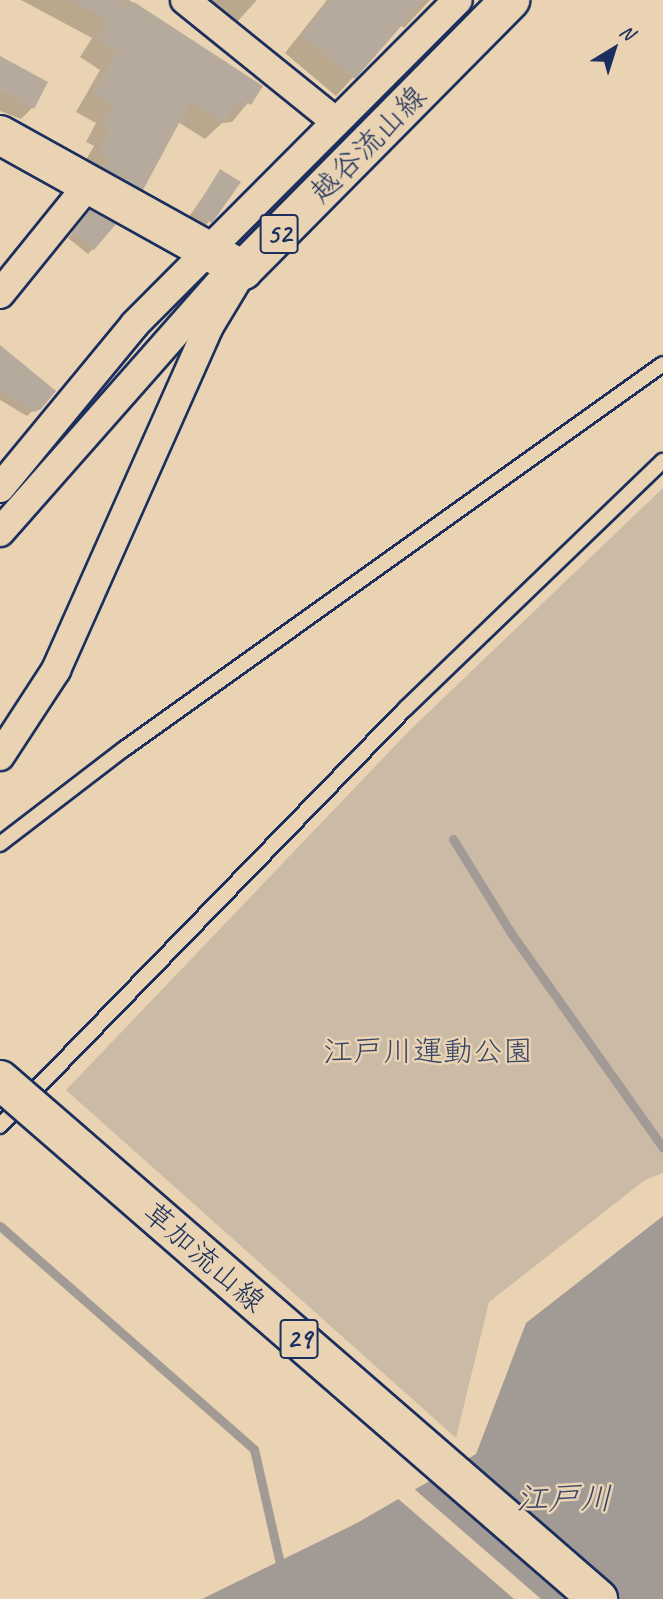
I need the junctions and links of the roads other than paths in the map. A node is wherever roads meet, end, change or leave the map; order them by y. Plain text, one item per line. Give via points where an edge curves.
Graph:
1 (184, 0) edge
2 (458, 0) edge
3 (510, 0) edge
4 (336, 122) junction
5 (0, 135) edge
6 (89, 184) junction
7 (229, 262) junction
8 (0, 294) edge
9 (663, 364) edge
10 (663, 461) edge
11 (0, 488) edge
12 (0, 531) edge
13 (0, 756) edge
14 (0, 844) edge
15 (0, 1080) edge
16 (0, 1126) edge
17 (598, 1599) edge

1 - 4 street
2 - 4 street
3 - 7 main road, 越谷流山線 / 52
4 - 7 street
5 - 6 main road
6 - 7 main road
6 - 8 street
7 - 11 street via 135,324
7 - 12 street
7 - 13 street via 208,328 56,670
9 - 14 lane
10 - 16 lane via 405,709
15 - 17 main road, 草加流山線 / 29, bridge

